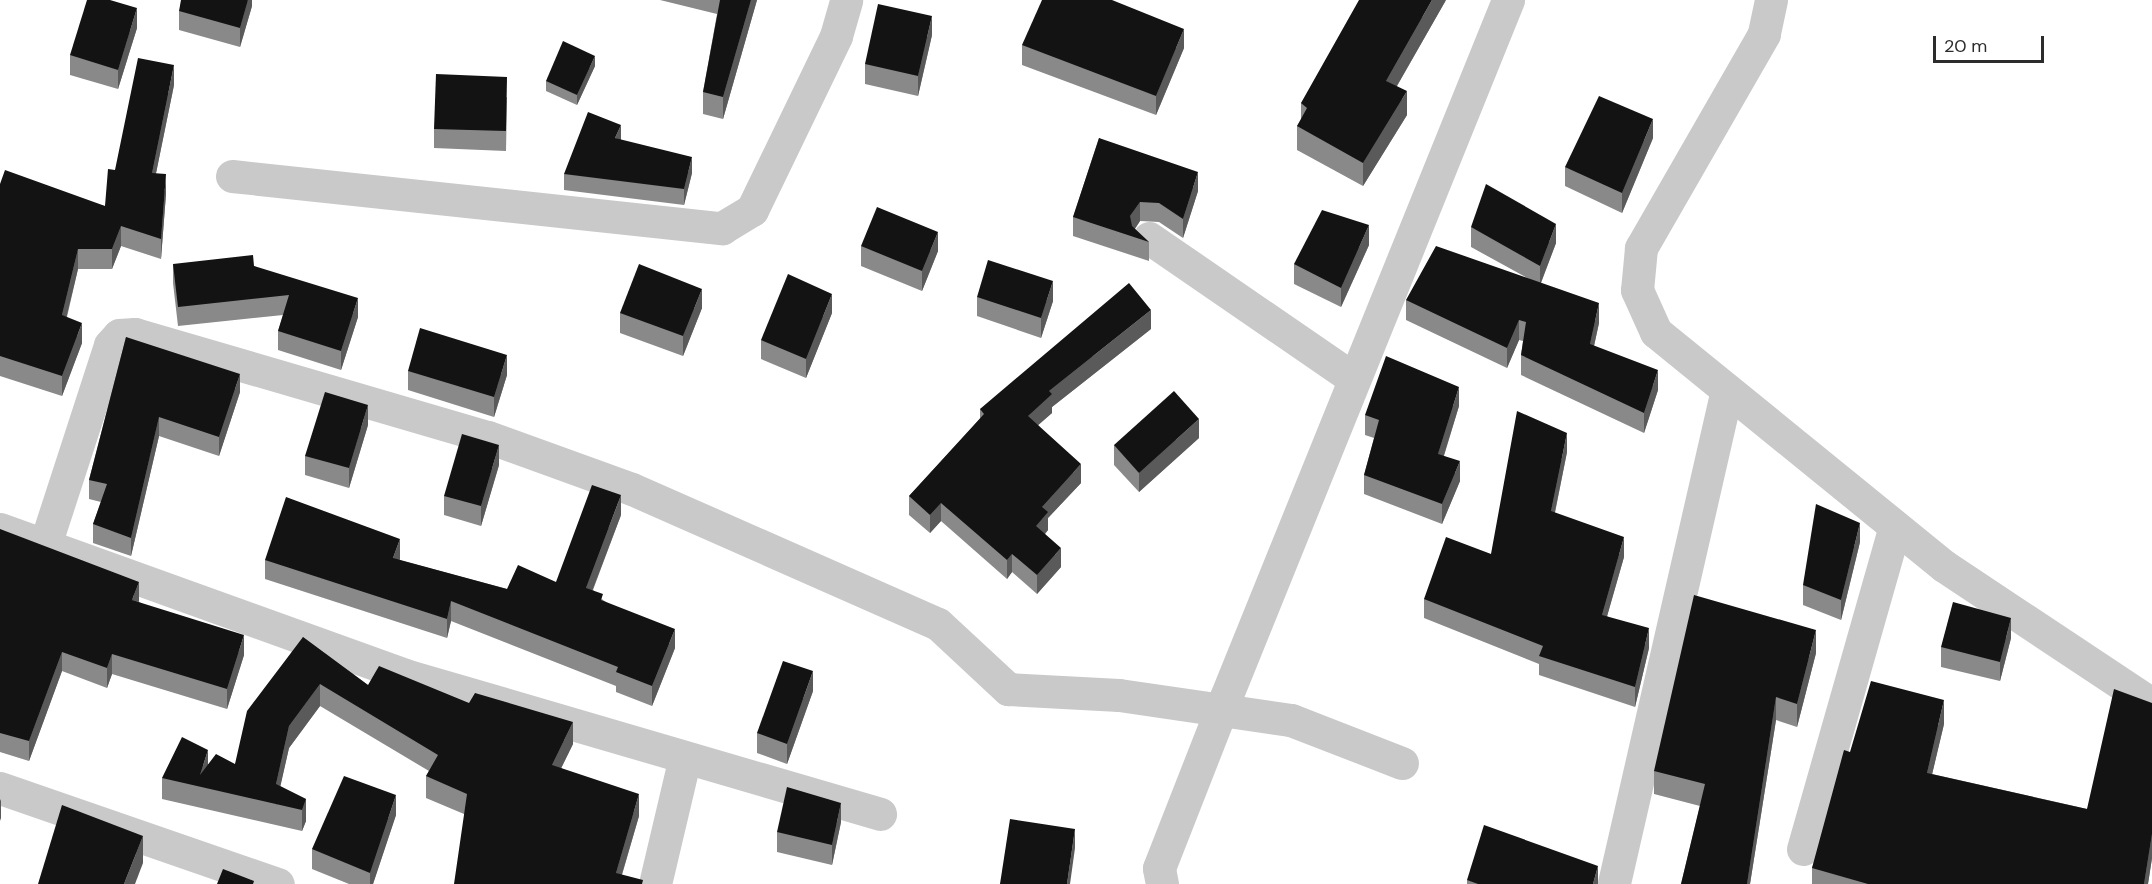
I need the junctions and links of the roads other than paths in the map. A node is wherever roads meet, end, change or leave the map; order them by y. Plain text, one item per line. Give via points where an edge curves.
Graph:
1 (846, 0) edge
2 (1508, 0) edge
3 (1771, 0) edge
4 (232, 176) dead end
5 (1149, 238) edge
6 (1353, 378) junction
7 (1726, 394) junction
8 (1895, 527) junction
9 (0, 529) edge
10 (45, 546) junction
11 (2152, 704) edge
12 (1221, 709) junction
13 (685, 757) junction
14 (1402, 763) dead end
15 (0, 788) edge
16 (880, 814) dead end
17 (1803, 849) dead end
18 (1614, 883) edge
19 (278, 884) edge
20 (655, 884) edge
21 (1162, 884) edge

1 - 4 street via 836,36 752,210 722,228
2 - 6 street
3 - 7 street via 1764,34 1641,248 1637,290 1656,332
5 - 6 street
6 - 12 street
7 - 8 street
7 - 18 street
8 - 11 street via 1944,566
8 - 17 street
9 - 10 street
10 - 12 street via 110,345 119,335 135,334 488,437 632,489 938,624 1008,689 1119,695
10 - 13 street via 405,675
12 - 14 street via 1291,720
12 - 21 street via 1159,868
13 - 16 street
13 - 20 street
15 - 19 street

